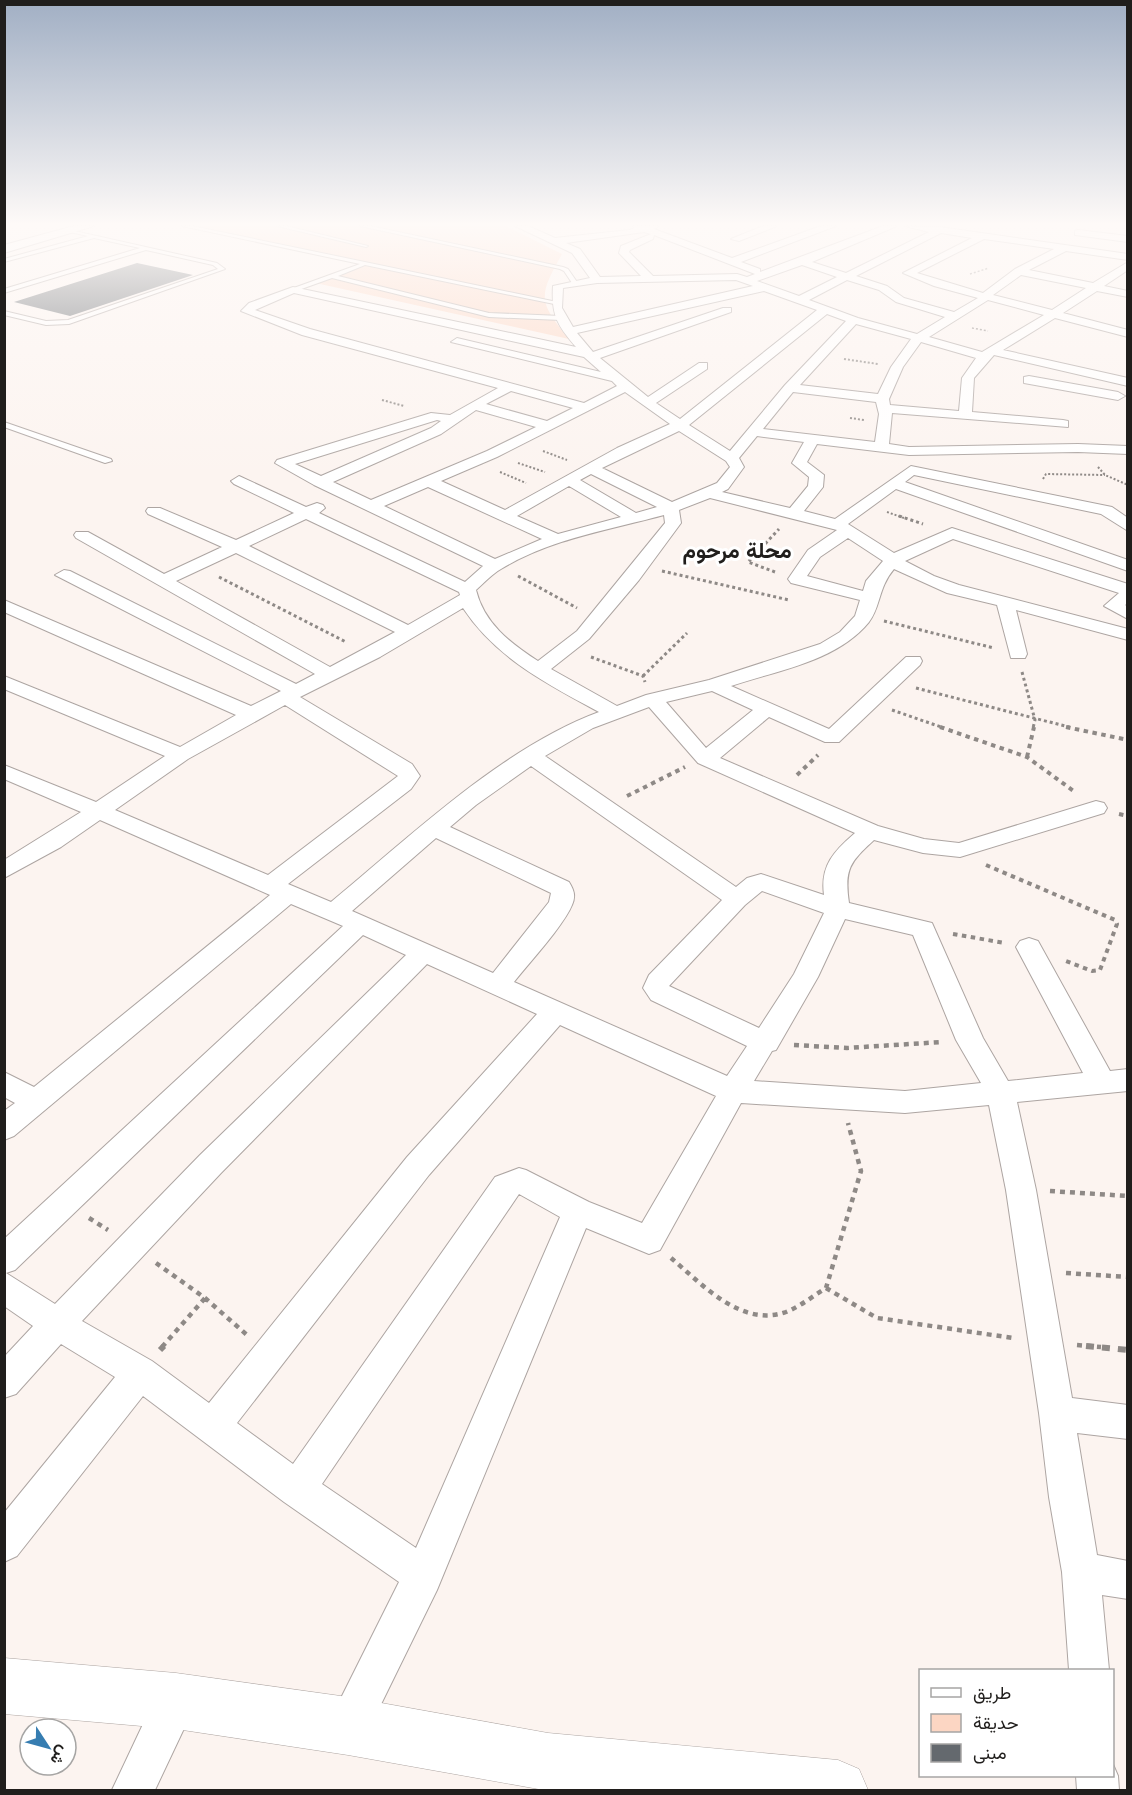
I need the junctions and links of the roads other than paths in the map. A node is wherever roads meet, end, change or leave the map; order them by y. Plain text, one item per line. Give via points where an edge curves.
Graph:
1 (104, 310) edge
2 (248, 310) edge
3 (326, 310) edge
4 (383, 310) edge
5 (468, 310) edge
6 (559, 310) edge
7 (643, 310) edge
8 (715, 310) edge
9 (825, 310) joint
10 (925, 310) edge
11 (964, 310) edge
12 (1036, 310) edge
13 (1060, 310) edge
14 (4, 313) edge
15 (1053, 314) junction
16 (561, 318) junction
17 (364, 319) dead end
18 (948, 319) junction
19 (1123, 319) dead end
20 (854, 320) junction
21 (271, 321) junction
22 (1107, 328) junction
23 (256, 329) dead end
24 (567, 332) junction
25 (1128, 334) edge
26 (442, 338) dead end
27 (917, 339) junction
28 (1008, 339) junction
29 (302, 344) dead end
30 (988, 353) junction
31 (588, 355) junction
32 (1039, 362) junction
33 (703, 366) dead end
34 (1128, 371) edge
35 (1128, 382) edge
36 (623, 383) junction
37 (1051, 383) junction
38 (509, 387) junction
39 (790, 388) junction
40 (490, 396) junction
41 (1128, 398) edge
42 (647, 403) junction
43 (883, 404) junction
44 (474, 405) junction
45 (585, 407) junction
46 (1060, 414) junction
47 (568, 415) junction
48 (965, 415) junction
49 (453, 420) junction
50 (4, 424) edge
51 (680, 425) junction
52 (549, 426) junction
53 (756, 432) junction
54 (813, 439) junction
55 (881, 448) junction
56 (1078, 448) junction
57 (909, 450) junction
58 (1128, 450) edge
59 (732, 458) junction
60 (108, 461) dead end
61 (591, 468) junction
62 (911, 470) junction
63 (239, 481) dead end
64 (571, 481) junction
65 (319, 482) junction
66 (428, 482) junction
67 (894, 483) junction
68 (344, 494) junction
69 (711, 494) junction
70 (369, 506) junction
71 (671, 508) junction
72 (154, 511) dead end
73 (308, 512) junction
74 (794, 513) junction
75 (505, 516) junction
76 (634, 518) junction
77 (1128, 526) edge
78 (843, 527) junction
79 (82, 535) dead end
80 (554, 538) junction
81 (235, 546) junction
82 (894, 560) junction
83 (493, 564) junction
84 (1128, 566) edge
85 (64, 575) dead end
86 (165, 580) junction
87 (1128, 592) edge
88 (467, 593) junction
89 (871, 598) junction
90 (1005, 603) junction
91 (4, 605) edge
92 (1128, 614) edge
93 (409, 632) junction
94 (1128, 635) edge
95 (1018, 654) road end
96 (912, 661) dead end
97 (538, 670) junction
98 (330, 675) junction
99 (4, 682) edge
100 (714, 685) junction
101 (291, 694) junction
102 (653, 699) junction
103 (766, 710) junction
104 (614, 712) junction
105 (251, 714) junction
106 (181, 755) junction
107 (531, 756) junction
108 (705, 759) junction
109 (4, 771) edge
110 (1096, 808) dead end
111 (98, 813) junction
112 (433, 828) junction
113 (870, 831) junction
114 (6, 868) edge
115 (278, 889) junction
116 (737, 899) junction
117 (838, 909) junction
118 (333, 914) junction
119 (360, 924) junction
120 (1029, 947) road end
121 (423, 953) junction
122 (498, 985) junction
123 (556, 1011) junction
124 (766, 1044) junction
125 (1114, 1081) edge
126 (4, 1083) edge
127 (733, 1091) junction
128 (1000, 1091) junction
129 (36, 1101) junction
130 (4, 1128) edge
131 (578, 1211) junction
132 (4, 1260) edge
133 (4, 1287) edge
134 (57, 1324) junction
135 (140, 1373) junction
136 (4, 1382) edge
137 (1057, 1413) junction
138 (1128, 1422) edge
139 (213, 1426) junction
140 (297, 1489) junction
141 (4, 1543) edge
142 (1081, 1572) junction
143 (423, 1576) junction
144 (1128, 1580) edge
145 (1089, 1669) edge
146 (4, 1686) edge
147 (176, 1701) junction
148 (348, 1726) junction
149 (546, 1776) edge
150 (822, 1790) edge
151 (133, 1791) edge

1 - 14 lane via 69,322 46,323
2 - 21 street
3 - 17 street
4 - 31 street
5 - 16 lane via 489,315
6 - 16 street
7 - 24 street
8 - 31 street
9 - 20 street
9 - 51 street
10 - 18 street
11 - 18 street
12 - 15 street
13 - 15 street
15 - 22 street
15 - 28 street
16 - 24 street
18 - 27 street
19 - 22 street
20 - 27 street
20 - 39 street
21 - 23 street
21 - 38 street
22 - 25 street
24 - 31 street
26 - 36 street
27 - 30 street
27 - 43 street via 897,367
28 - 30 street
28 - 34 street
29 - 40 street
30 - 32 street
30 - 48 street via 968,378
31 - 36 street
32 - 35 street
32 - 37 street via 1028,385
33 - 42 street
36 - 42 street
36 - 45 street
37 - 41 street
37 - 46 street
38 - 40 street
38 - 45 street
39 - 43 street
39 - 53 street
40 - 44 street
40 - 47 street
42 - 51 street
43 - 48 street
43 - 55 street via 886,414
44 - 49 street
44 - 52 street
45 - 47 street
46 - 48 street
46 - 56 street
47 - 52 street
49 - 65 street
49 - 65 street via 436,416 282,463
50 - 60 lane
51 - 59 street
51 - 61 street
52 - 66 street
53 - 54 street
53 - 59 street
54 - 55 street
54 - 74 street via 799,463 817,475 818,482
55 - 57 street
56 - 57 street
56 - 58 street
57 - 62 street
59 - 69 street via 737,467 734,476
61 - 64 street
61 - 71 street
62 - 67 street
62 - 77 street via 1106,510
63 - 73 street
64 - 75 street
64 - 76 street
65 - 68 street
66 - 70 street
66 - 75 street
67 - 78 street
67 - 84 street
68 - 70 street
68 - 73 street
69 - 71 street
69 - 74 street
70 - 83 street
71 - 76 street
71 - 97 street via 673,523 598,619 569,648
72 - 81 street
73 - 81 street
73 - 88 street
74 - 78 street
75 - 80 street
76 - 80 street
78 - 82 street
78 - 89 street via 814,554 797,579
79 - 86 street
80 - 83 street
81 - 86 street
81 - 93 street
82 - 87 street via 952,533
82 - 89 street via 880,574
82 - 90 street via 928,580
83 - 88 street via 477,575
85 - 101 street
86 - 98 street
87 - 92 street via 1113,606
88 - 93 street
88 - 97 street via 491,634
89 - 100 street via 863,617 846,636 827,648
90 - 94 street
90 - 95 street
91 - 105 street
93 - 98 street
96 - 103 street via 832,738
97 - 104 street
98 - 101 street
99 - 106 street
100 - 102 street
100 - 103 street
101 - 105 street
101 - 115 street via 409,776
102 - 104 street
102 - 108 street
103 - 108 street
104 - 107 street
105 - 106 street
106 - 111 street
107 - 112 street
107 - 116 street
108 - 113 street
109 - 111 street
110 - 113 street via 951,851
111 - 114 street
111 - 115 street
112 - 118 street
112 - 122 street via 561,888 561,904
113 - 117 street via 850,847 837,869
115 - 118 street
115 - 129 street
116 - 117 street via 761,882
116 - 124 street via 656,988
117 - 124 street
117 - 128 street via 923,929 970,1040
118 - 119 street
119 - 121 street
119 - 132 street
120 - 125 street
121 - 122 street
121 - 134 street via 315,1058
122 - 123 street
123 - 127 street
123 - 139 street via 418,1166
124 - 127 street
125 - 128 street
126 - 129 street
127 - 128 street via 905,1102
127 - 131 street via 649,1240
128 - 137 street via 1022,1190
129 - 130 street
131 - 140 street via 519,1181 506,1186
131 - 143 street
133 - 134 street
134 - 135 street
134 - 136 street
135 - 139 street
135 - 141 street
137 - 138 street
137 - 142 street
139 - 140 street
140 - 143 street
142 - 144 street
142 - 145 street
143 - 148 street
146 - 147 main road
147 - 148 main road
147 - 151 street
148 - 149 main road
149 - 150 main road

